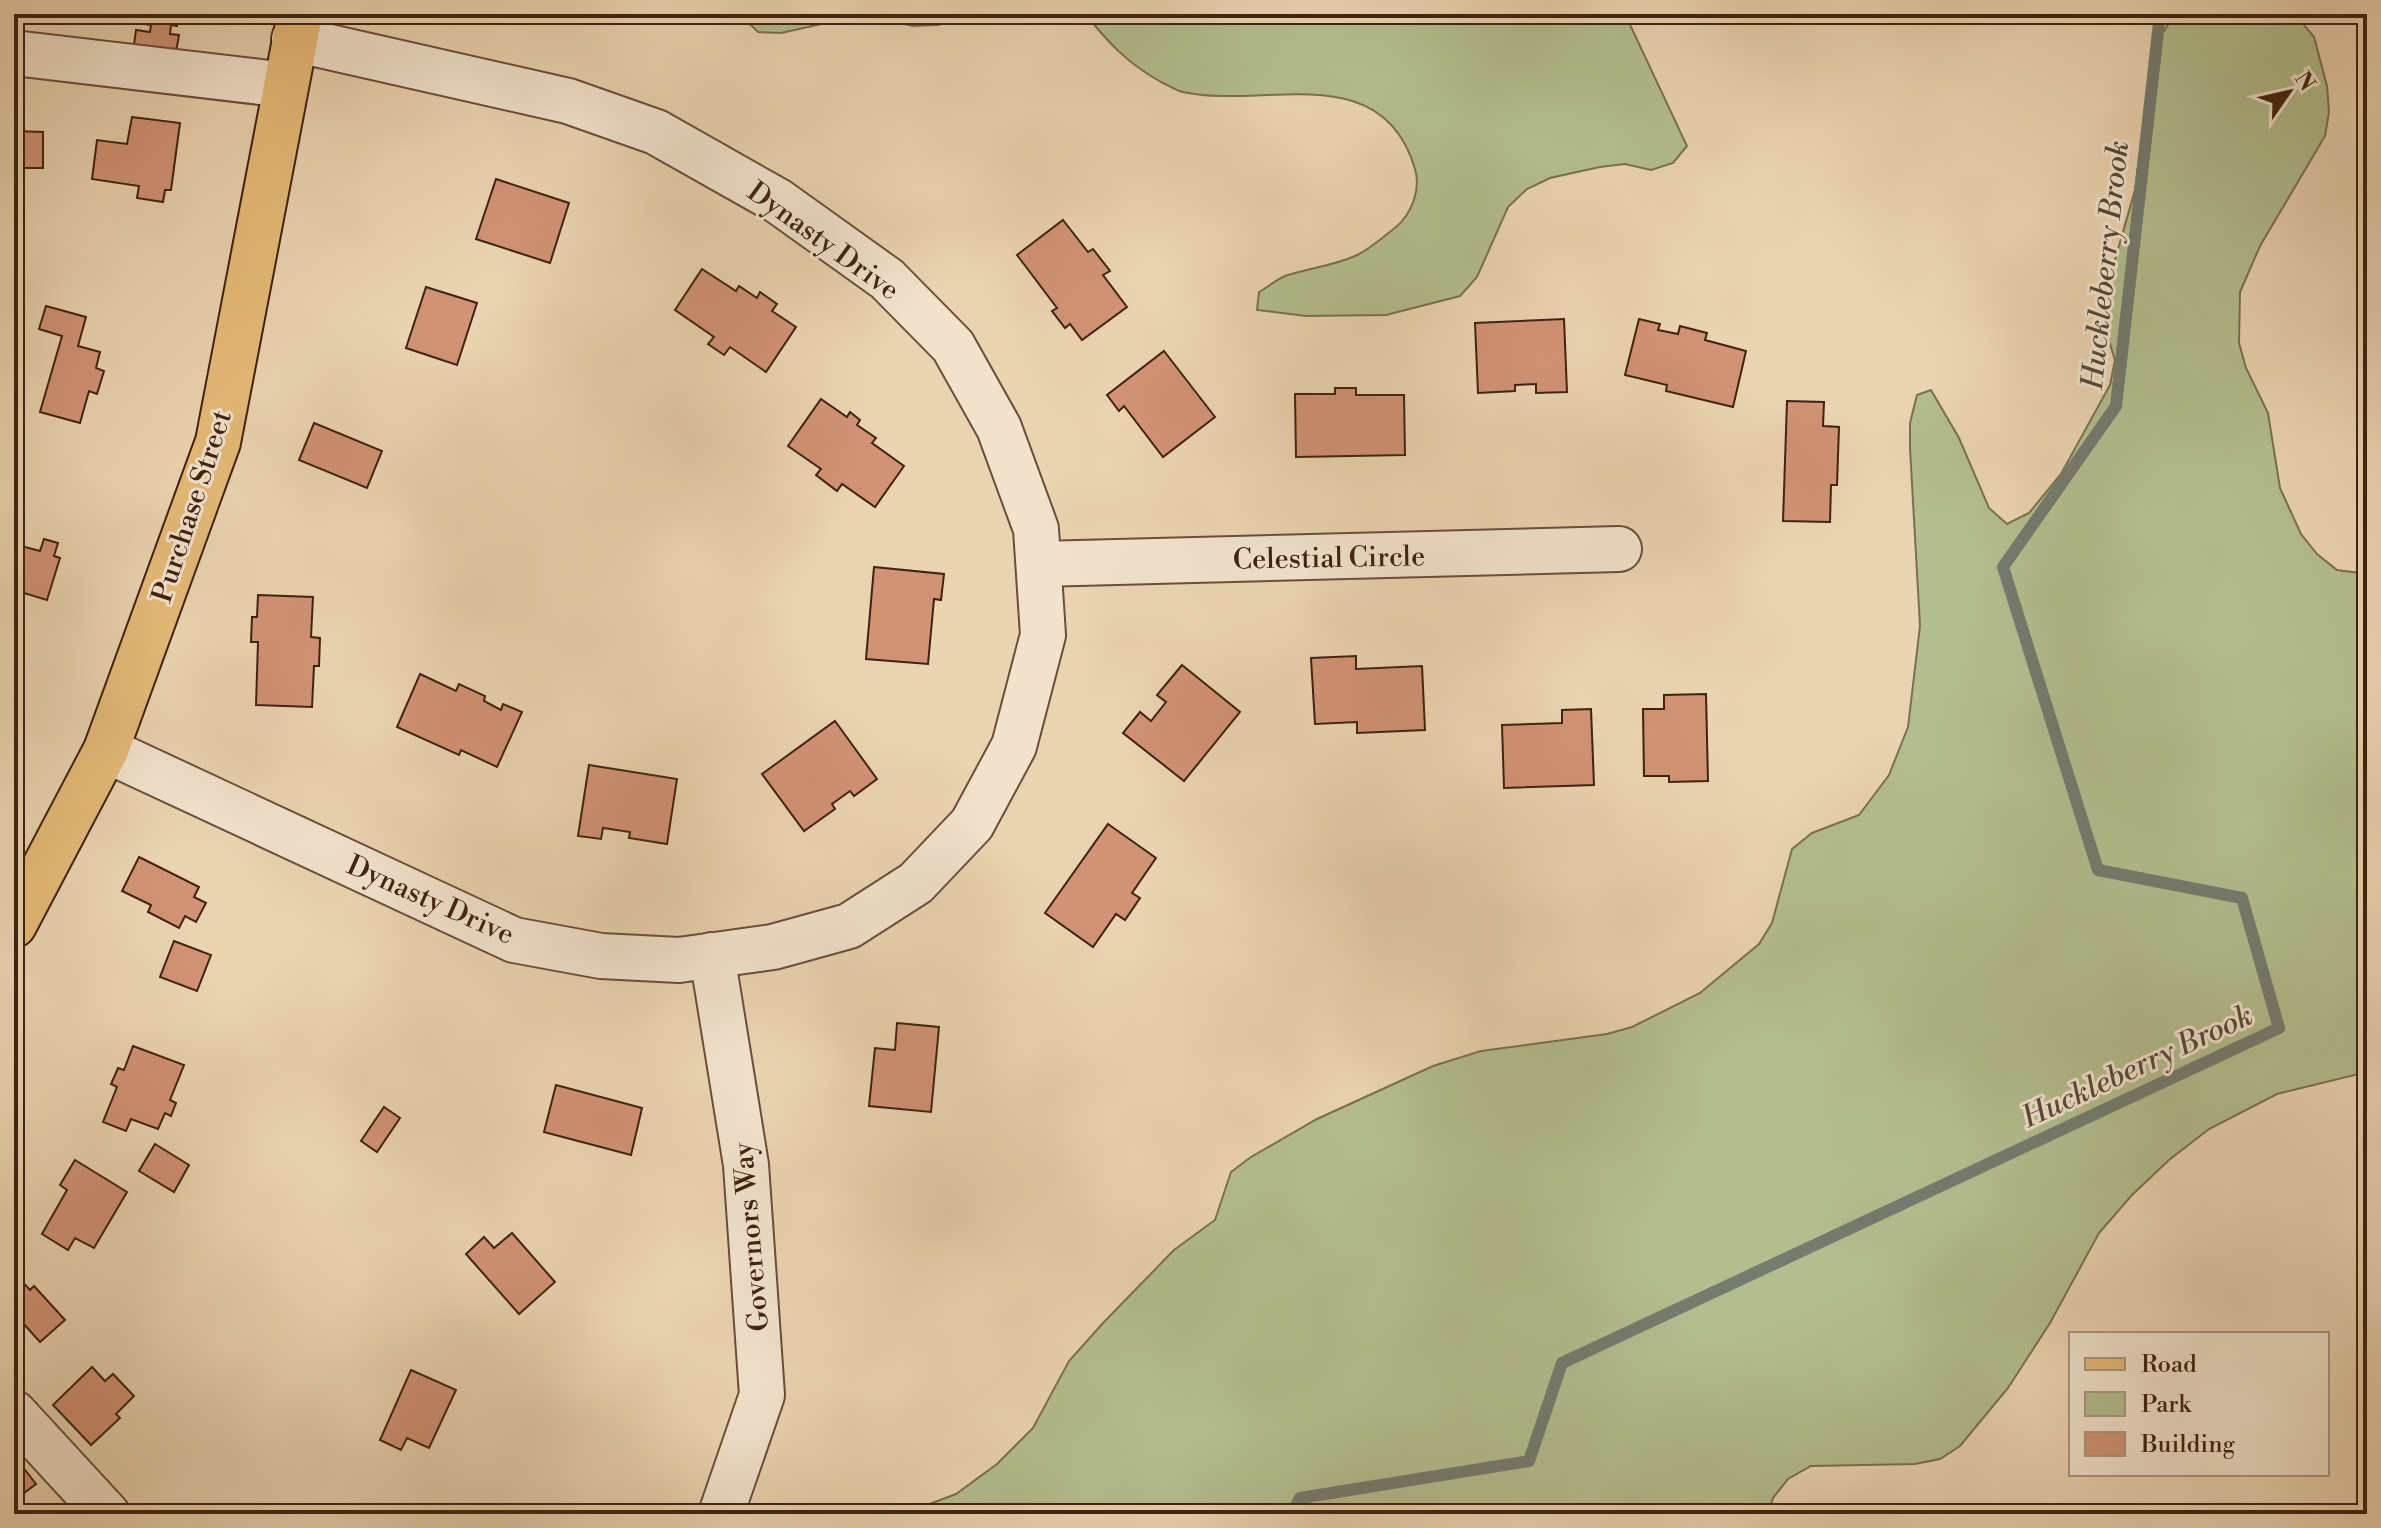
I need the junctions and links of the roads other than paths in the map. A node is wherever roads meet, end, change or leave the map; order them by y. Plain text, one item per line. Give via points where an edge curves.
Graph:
1 (297, 26) edge
2 (14, 53) edge
3 (286, 85) junction
4 (1619, 549) dead end
5 (1039, 564) junction
6 (106, 750) junction
7 (14, 925) edge
8 (712, 955) junction
9 (14, 1413) edge
10 (107, 1514) edge
11 (721, 1514) edge

1 - 3 main road, Purchase Street
1 - 5 street, Dynasty Drive via 568,101 656,132 778,201 887,279 953,346 999,428 1036,529
2 - 3 street
3 - 6 main road, Purchase Street via 218,442
4 - 5 street, Celestial Circle
5 - 8 street, Dynasty Drive via 1043,635 1014,746 972,824 916,883 849,926 773,947
6 - 7 main road, Purchase Street
6 - 8 street, Dynasty Drive via 514,940 601,956 679,960
8 - 11 street, Governors Way via 746,1165 762,1395
9 - 10 street

